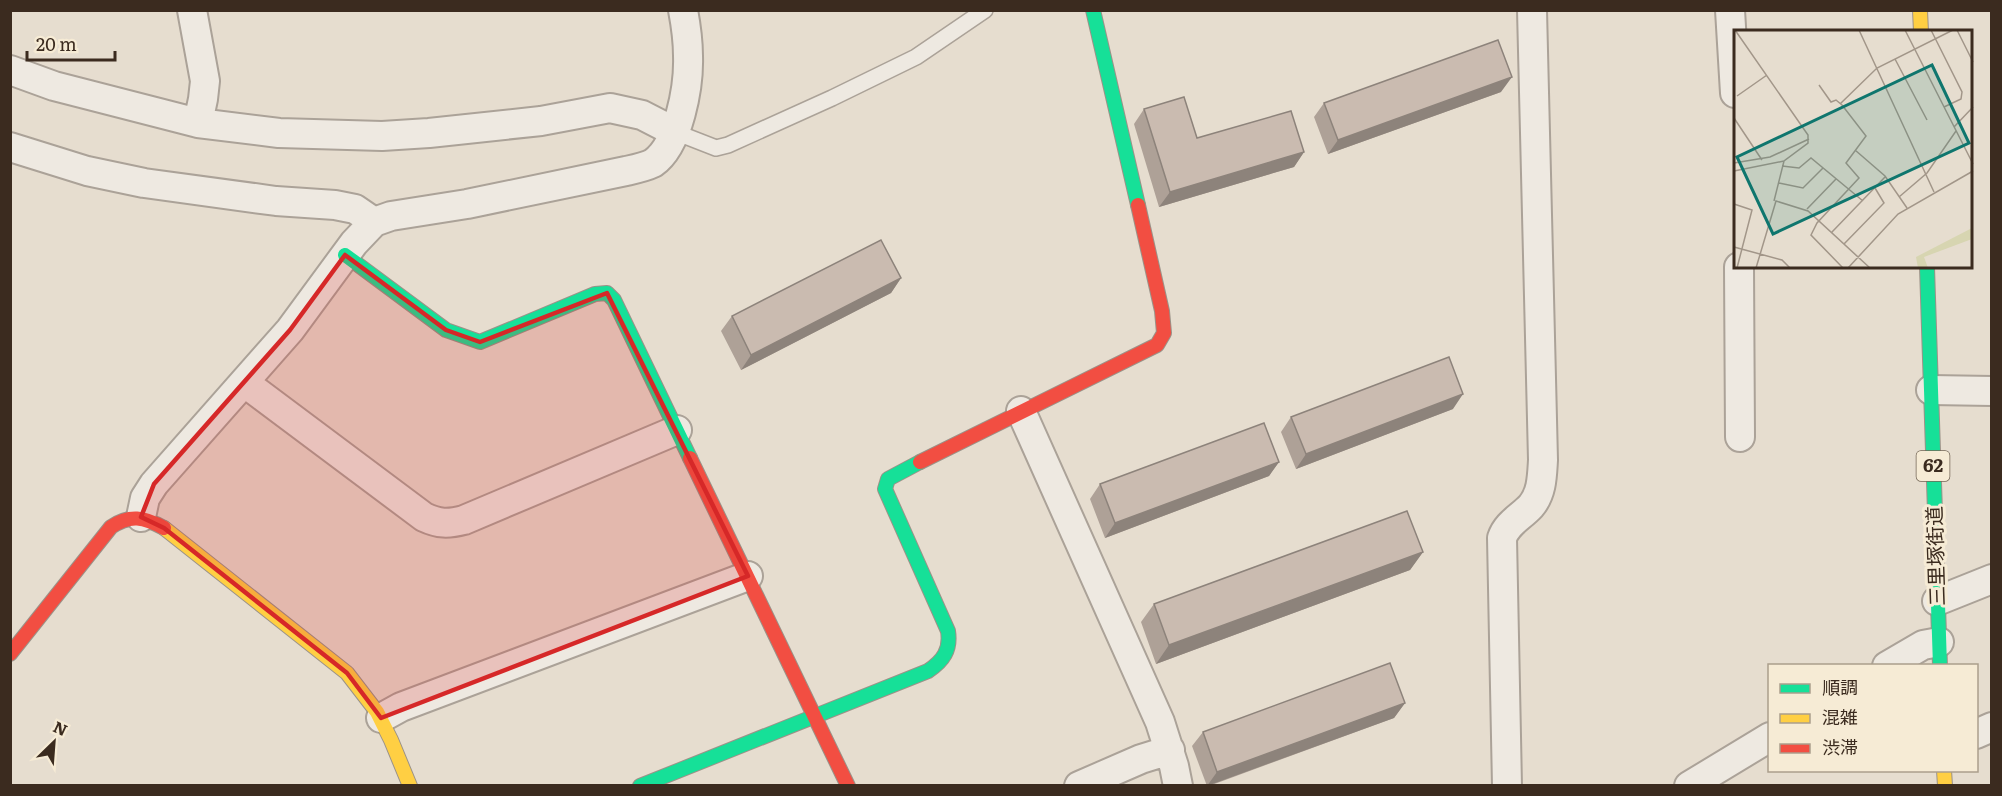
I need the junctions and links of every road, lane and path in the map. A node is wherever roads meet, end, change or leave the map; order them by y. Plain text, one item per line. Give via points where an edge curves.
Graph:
1 (192, 10) edge
2 (683, 10) edge
3 (985, 10) edge
4 (1093, 10) edge
5 (1533, 10) edge
6 (1730, 10) edge
7 (1920, 10) edge
8 (1921, 30) edge
9 (10, 70) edge
10 (1734, 76) edge
11 (198, 123) junction
12 (675, 132) junction
13 (10, 147) edge
14 (374, 222) junction
15 (345, 255) junction
16 (1739, 268) edge
17 (1927, 268) edge
18 (245, 383) junction
19 (1930, 390) junction
20 (1992, 391) edge
21 (1021, 411) junction
22 (677, 430) junction
23 (1740, 437) dead end
24 (141, 517) junction
25 (748, 576) junction
26 (1992, 579) edge
27 (1937, 601) junction
28 (10, 654) edge
29 (1939, 654) edge
30 (1890, 664) edge
31 (816, 717) junction
32 (381, 718) junction
33 (1992, 727) edge
34 (1978, 734) edge
35 (1768, 738) edge
36 (1170, 750) junction
37 (410, 786) edge
38 (640, 786) edge
39 (848, 786) edge
40 (1079, 786) edge
41 (1178, 786) edge
42 (1507, 786) edge
43 (1689, 786) edge

1 - 11 street via 205,81
2 - 12 street via 687,80
3 - 12 lane via 916,57 728,146 716,148
4 - 21 street via 1164,333 1157,345
5 - 42 street via 1543,460 1538,496 1505,529 1502,538
6 - 10 street
7 - 8 street
9 - 11 street via 54,86
11 - 12 street via 279,133 382,136 481,129 610,108 642,115
12 - 14 street via 662,155 640,168
13 - 14 street via 87,171 144,183 356,209
14 - 15 street
15 - 18 street
15 - 22 street via 446,330 480,342 595,294 608,293
16 - 23 street
17 - 19 street, 三里塚街道 / 62
18 - 22 street via 437,523 464,520
18 - 24 street via 154,484 145,498
19 - 20 street
19 - 27 street, 三里塚街道 / 62
21 - 31 street via 888,479 885,489 948,631 951,642 941,662 928,671
21 - 36 street
22 - 25 street
24 - 28 street via 120,520 111,527
24 - 32 street via 164,528 347,673
25 - 31 street
25 - 32 street via 401,707
26 - 27 street
27 - 29 street, 三里塚街道 / 62
29 - 30 street via 1923,645
31 - 38 street
31 - 39 street
32 - 37 street
33 - 34 street
35 - 43 street
36 - 40 street
36 - 41 street

